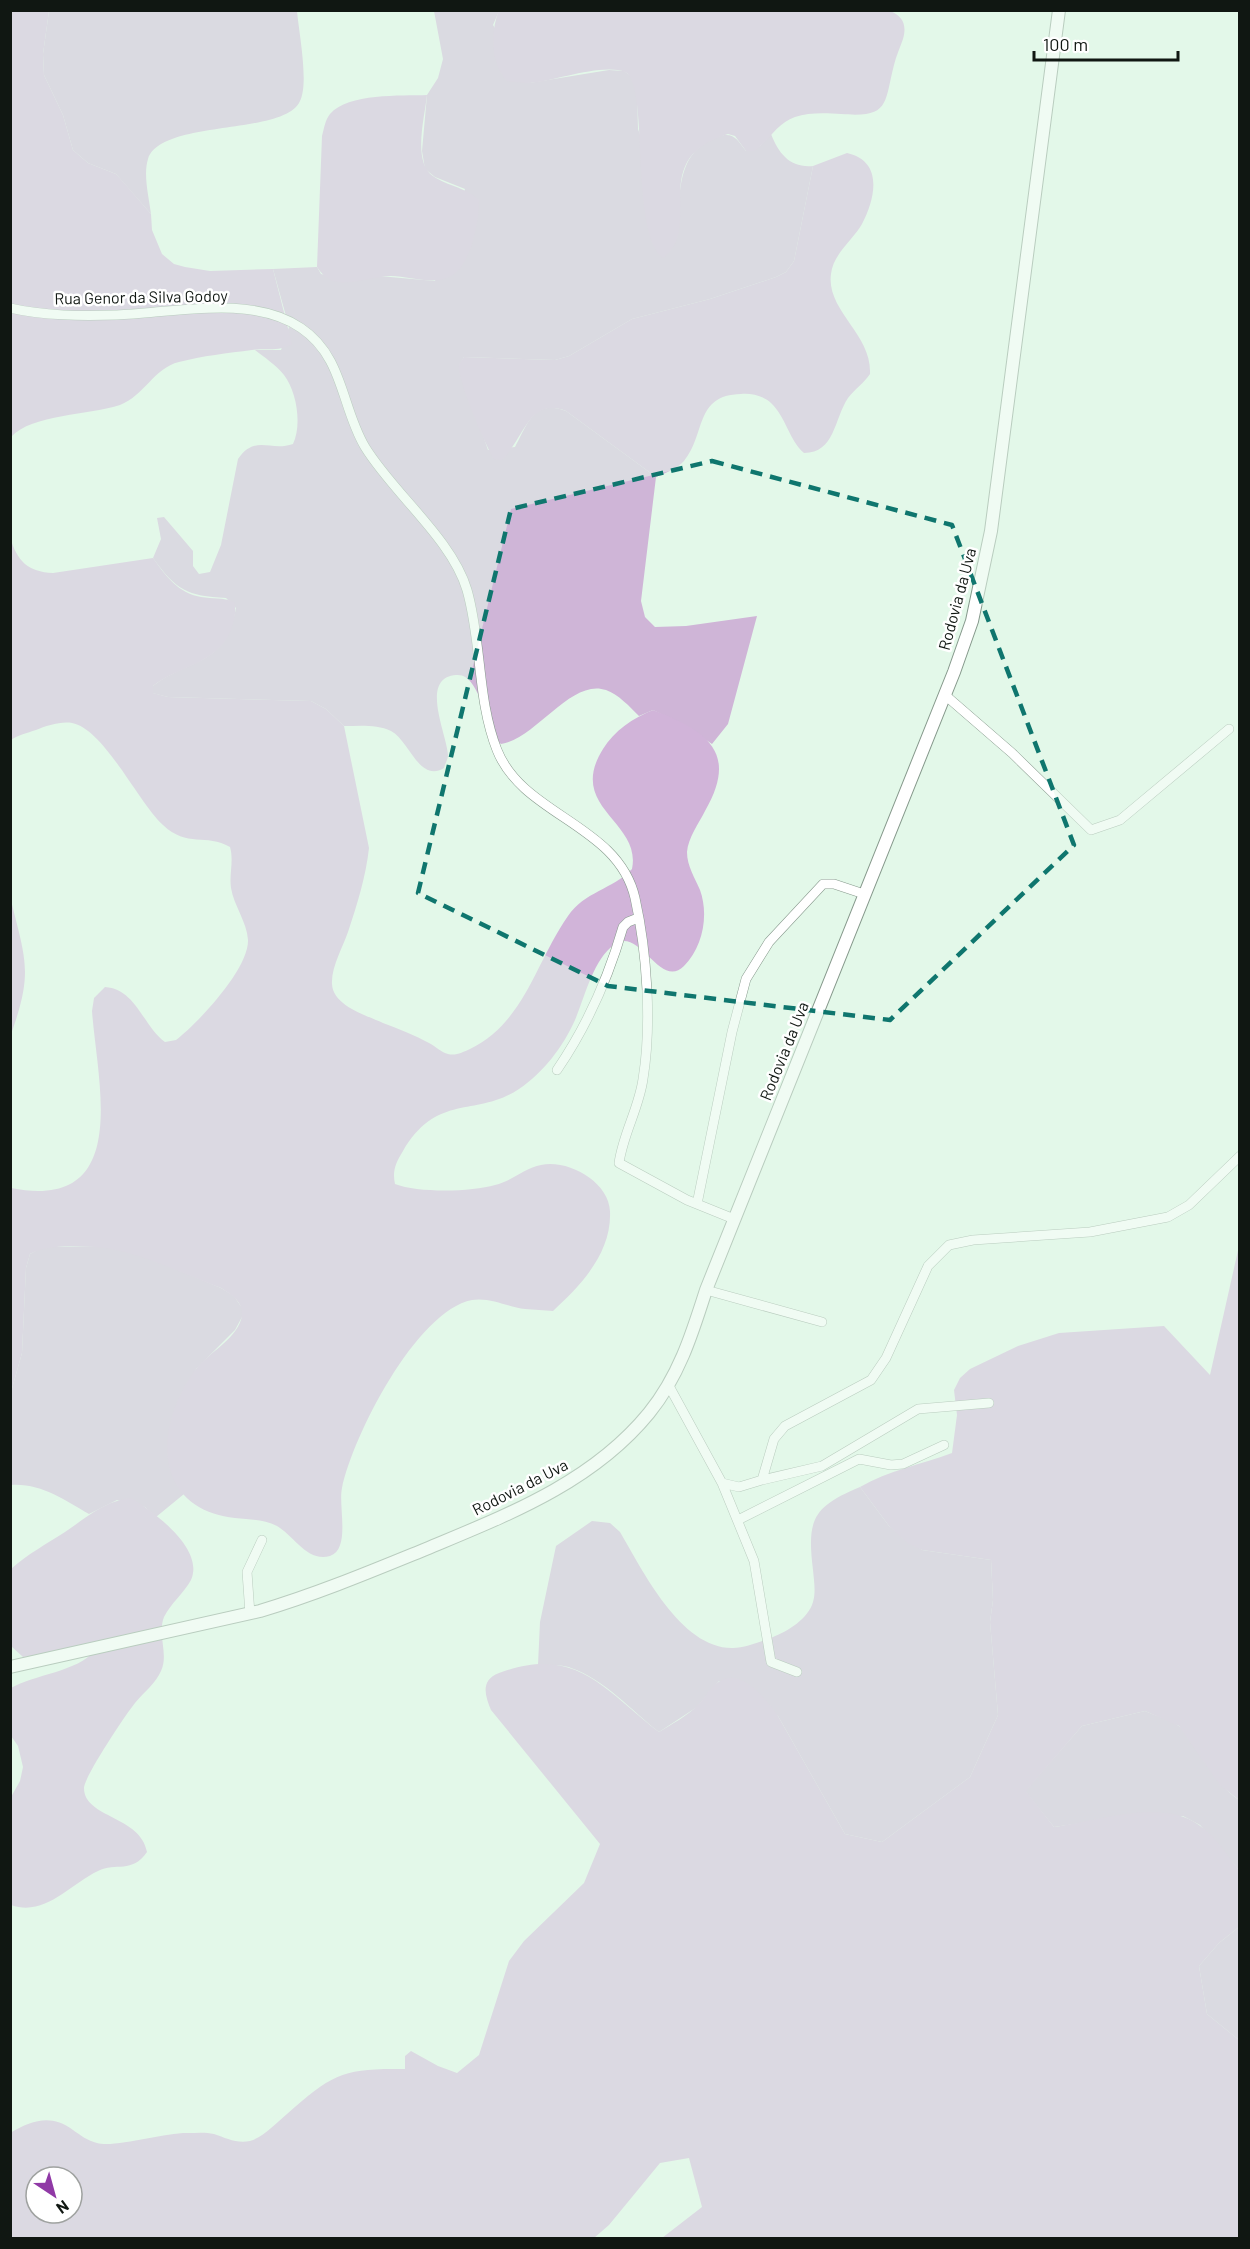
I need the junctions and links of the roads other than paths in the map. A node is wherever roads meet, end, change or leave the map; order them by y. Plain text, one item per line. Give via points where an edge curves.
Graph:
1 (1059, 10) edge
2 (10, 308) edge
3 (945, 695) junction
4 (1229, 729) dead end
5 (864, 894) junction
6 (638, 918) junction
7 (557, 1070) dead end
8 (1239, 1156) edge
9 (697, 1204) junction
10 (734, 1219) junction
11 (706, 1290) junction
12 (822, 1322) dead end
13 (669, 1386) junction
14 (989, 1403) dead end
15 (944, 1445) dead end
16 (762, 1480) junction
17 (723, 1483) junction
18 (738, 1520) junction
19 (262, 1540) dead end
20 (250, 1614) junction
21 (10, 1667) edge
22 (796, 1672) dead end

1 - 3 street, Rodovia da Uva via 987,555 972,621
2 - 6 street, Rua Genor da Silva Godoy via 31,313 118,315 194,308 246,311 276,315 320,343 338,372 365,446 432,532 466,586 488,719 508,773 610,852 630,882
3 - 4 street via 1091,830 1120,820
3 - 5 street, Rodovia da Uva
5 - 9 street via 824,884 769,942 752,966 732,1032
5 - 10 street, Rodovia da Uva
6 - 7 street via 623,927 582,1033
6 - 9 street, Rua Genor da Silva Godoy via 646,1000 646,1058 640,1096 619,1163
8 - 16 street via 1189,1205 1168,1217 1090,1232 949,1245 928,1266 886,1358 871,1380 785,1426 774,1439
9 - 10 street, Rua Genor da Silva Godoy
10 - 11 street, Rodovia da Uva
11 - 12 street
11 - 13 street, Rodovia da Uva via 683,1359
13 - 17 street
13 - 20 street, Rodovia da Uva via 636,1428 604,1458 545,1496 401,1559 300,1599
14 - 16 street via 918,1409 822,1466
15 - 18 street via 903,1464 859,1460
16 - 17 street via 739,1487
17 - 18 street
18 - 22 street via 753,1561 771,1662
19 - 20 street via 247,1572
20 - 21 street, Rodovia da Uva

